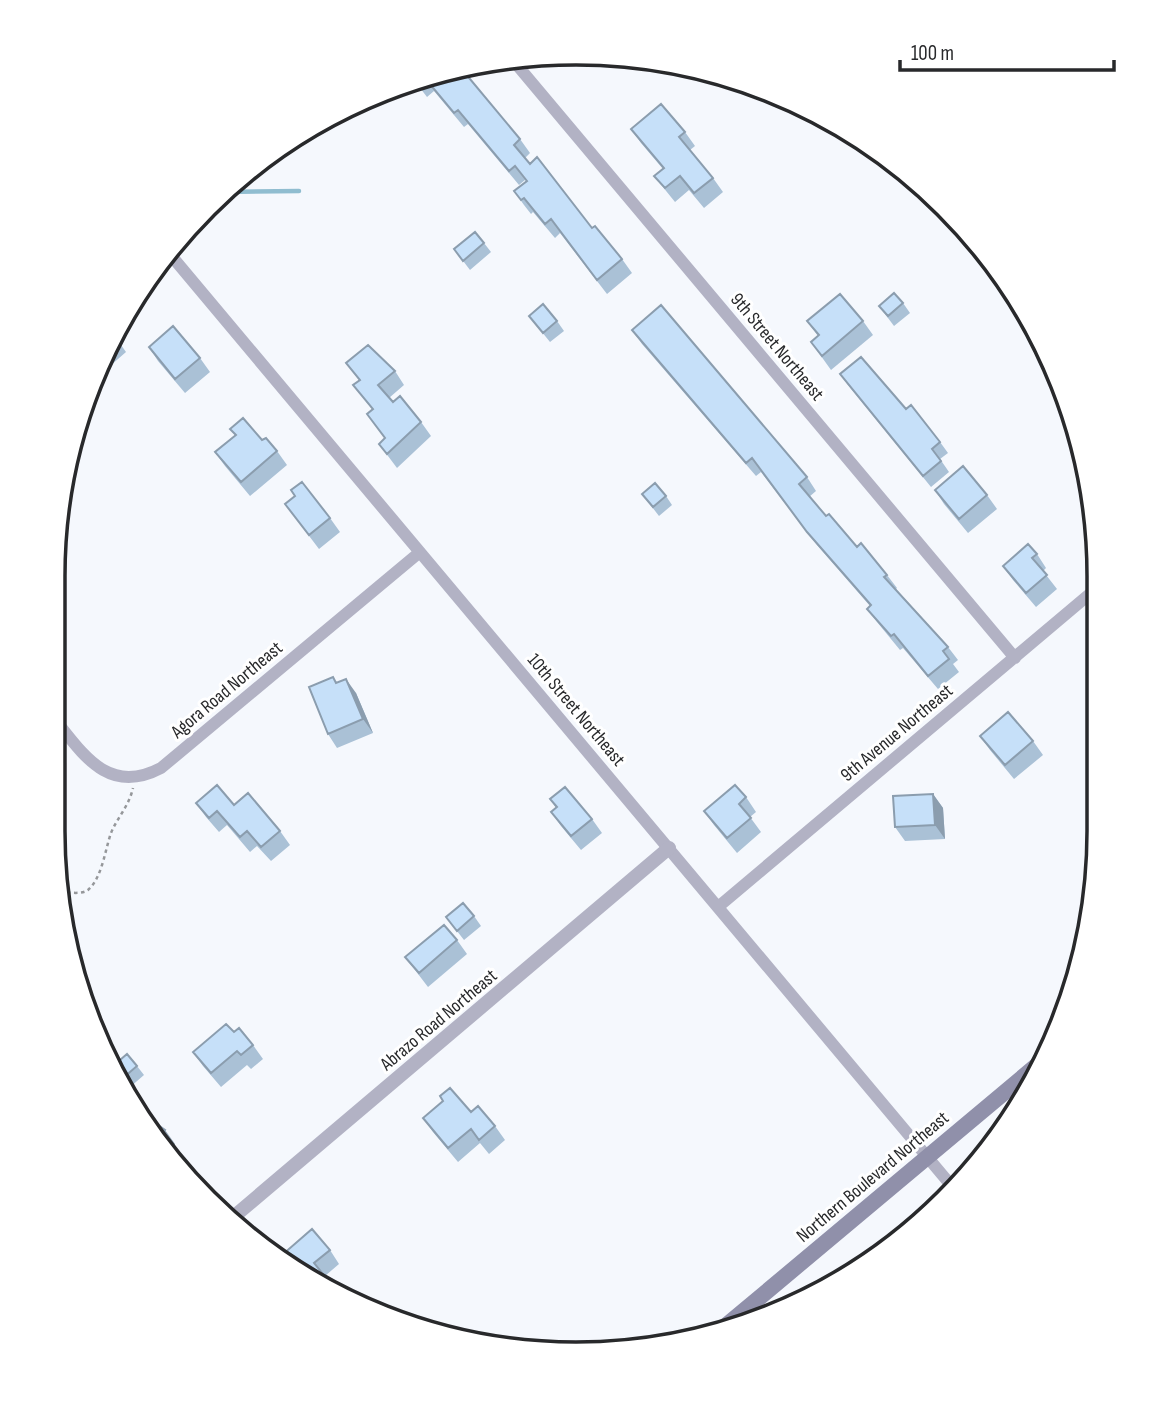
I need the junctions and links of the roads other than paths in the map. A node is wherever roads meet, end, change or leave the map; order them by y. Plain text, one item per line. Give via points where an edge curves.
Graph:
1 (520, 68) edge
2 (175, 260) edge
3 (420, 552) junction
4 (1087, 596) edge
5 (1015, 658) junction
6 (65, 731) edge
7 (669, 848) junction
8 (718, 907) junction
9 (1026, 1075) edge
10 (927, 1157) junction
11 (948, 1182) edge
12 (237, 1214) edge
13 (738, 1316) edge

1 - 5 street, 9th Street Northeast
2 - 3 street, 10th Street Northeast
3 - 6 street, Agora Road Northeast via 161,768 135,778 120,777 96,766
3 - 7 street, 10th Street Northeast
4 - 5 street, 9th Avenue Northeast
5 - 8 street, 9th Avenue Northeast
7 - 8 street, 10th Street Northeast
7 - 12 street, Abrazo Road Northeast
8 - 10 street, 10th Street Northeast
9 - 10 main road, Northern Boulevard Northeast
10 - 11 street, 10th Street Northeast
10 - 13 main road, Northern Boulevard Northeast

